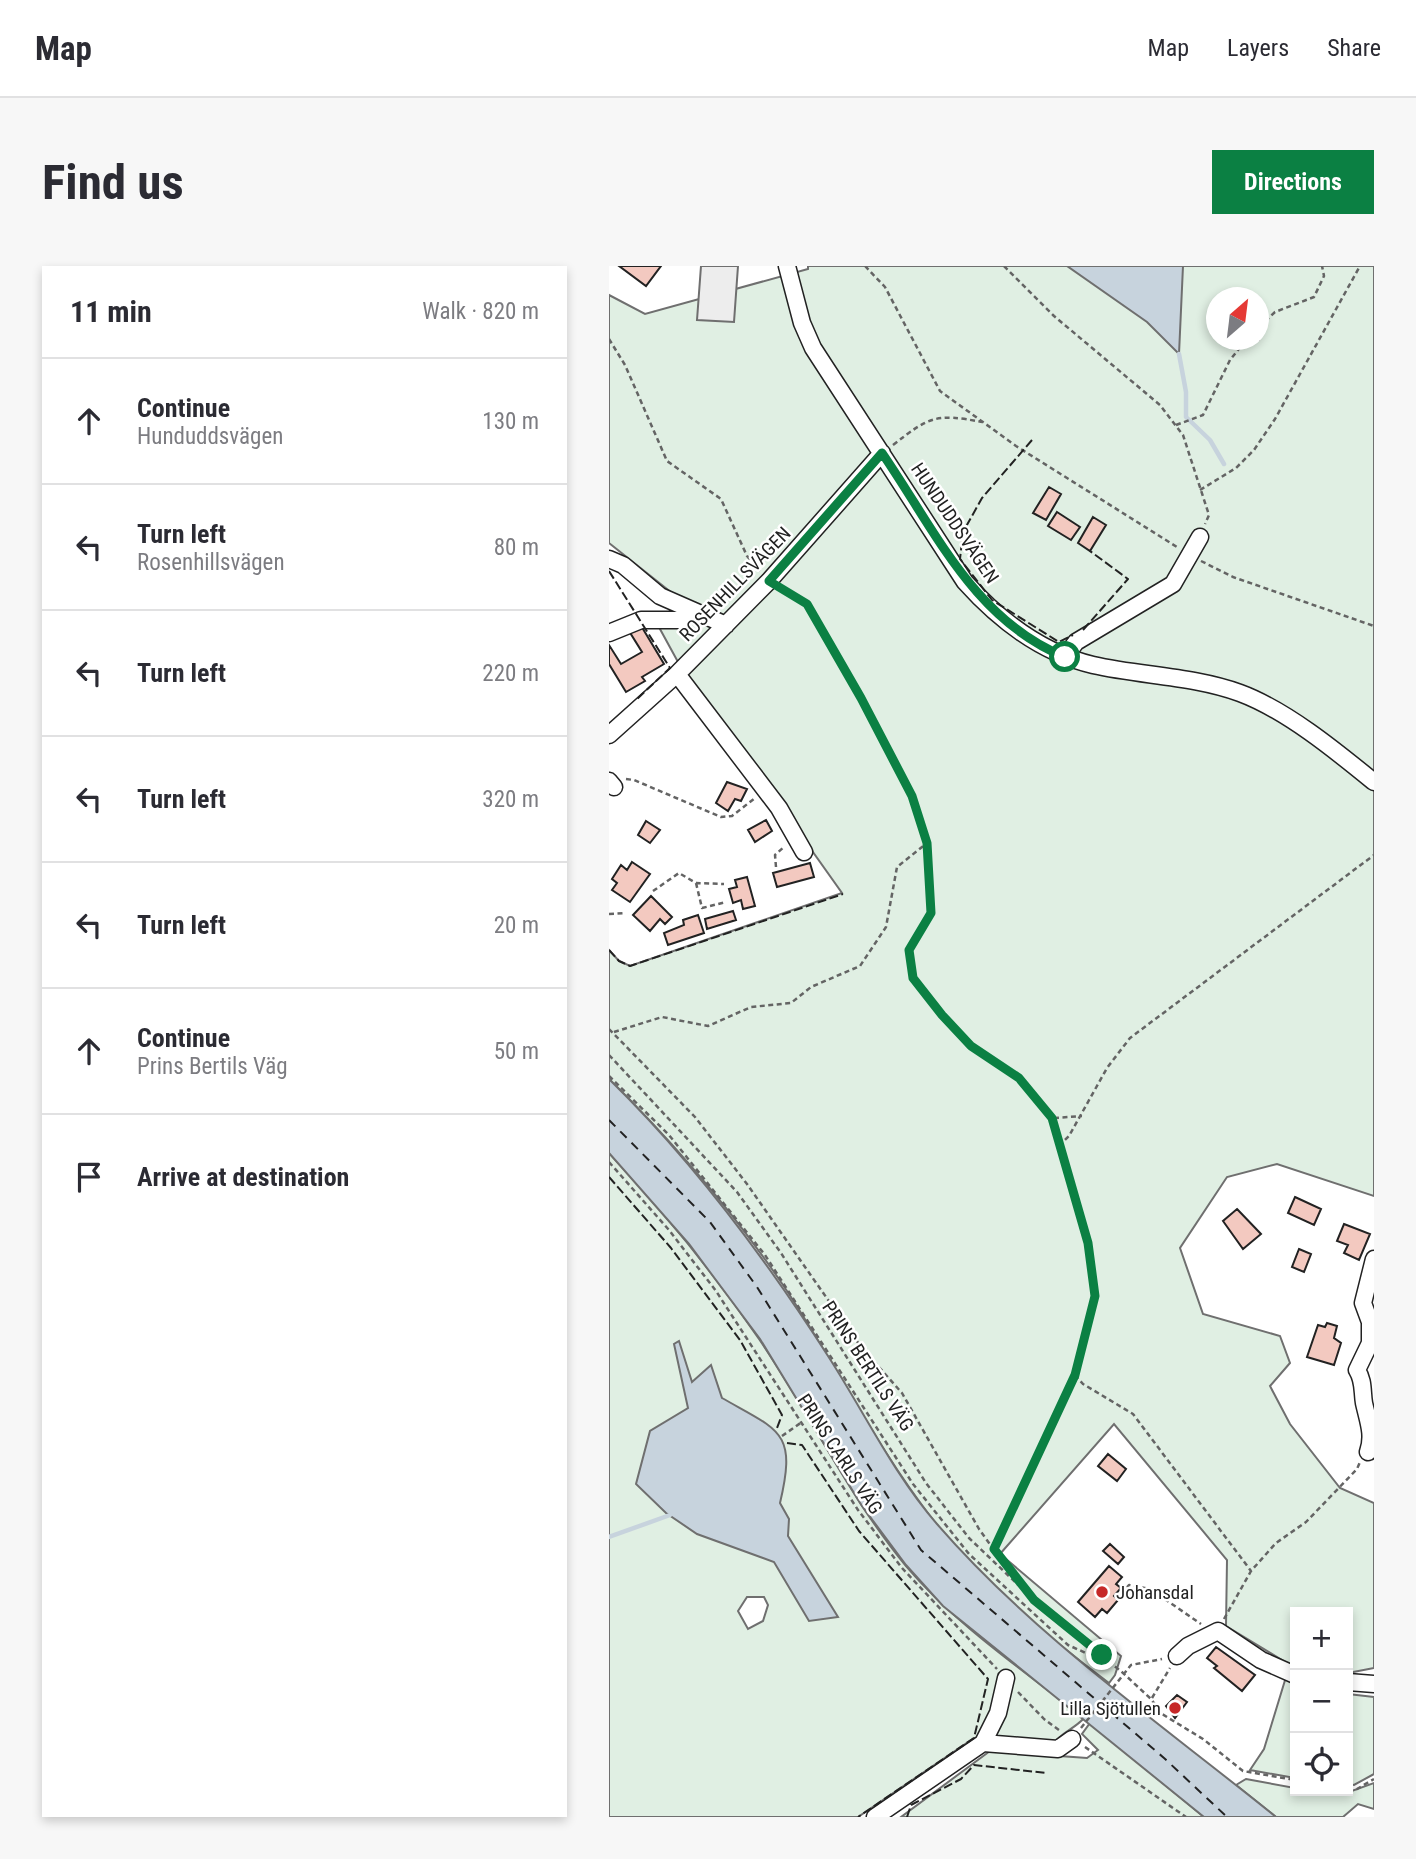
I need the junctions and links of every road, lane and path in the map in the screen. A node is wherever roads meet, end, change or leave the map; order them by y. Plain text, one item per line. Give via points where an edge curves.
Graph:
1 (787, 266) edge
2 (865, 266) edge
3 (1004, 266) edge
4 (1322, 266) edge
5 (1360, 266) edge
6 (1269, 317) edge
7 (609, 339) edge
8 (1238, 350) edge
9 (983, 422) junction
10 (1175, 425) junction
11 (882, 453) junction
12 (1199, 491) junction
13 (1199, 537) joint
14 (1189, 555) junction
15 (609, 559) edge
16 (769, 581) junction
17 (690, 611) junction
18 (726, 625) junction
19 (1374, 626) edge
20 (609, 633) edge
21 (1065, 657) junction
22 (677, 674) junction
23 (609, 735) edge
24 (1374, 782) edge
25 (611, 784) edge
26 (762, 786) junction
27 (927, 843) junction
28 (800, 846) joint
29 (1374, 855) edge
30 (776, 867) dead end
31 (696, 883) junction
32 (724, 884) dead end
33 (653, 891) dead end
34 (726, 902) dead end
35 (625, 913) dead end
36 (609, 914) edge
37 (611, 1031) edge
38 (609, 1055) edge
39 (609, 1076) edge
40 (1082, 1116) junction
41 (1052, 1118) junction
42 (1059, 1146) junction
43 (609, 1162) edge
44 (1374, 1259) edge
45 (1075, 1375) junction
46 (802, 1422) junction
47 (782, 1436) dead end
48 (1368, 1452) joint
49 (994, 1549) junction
50 (1251, 1571) junction
51 (1020, 1586) junction
52 (1121, 1594) dead end
53 (1214, 1633) junction
54 (1102, 1655) junction
55 (1177, 1656) junction
56 (1123, 1673) junction
57 (1290, 1673) edge
58 (1374, 1675) edge
59 (1006, 1678) junction
60 (1353, 1682) edge
61 (1353, 1682) edge
62 (1374, 1685) edge
63 (1151, 1699) junction
64 (1077, 1734) junction
65 (983, 1744) junction
66 (1290, 1779) edge
67 (1374, 1779) edge
68 (1353, 1789) edge
69 (875, 1817) edge
70 (1186, 1817) edge

1 - 11 street, HUNDUDDSVÄGEN via 813,348
2 - 9 path via 885,287 940,391
3 - 10 path via 1054,316 1160,405
4 - 6 path via 1324,276 1314,297
5 - 12 path via 1254,450 1236,468
7 - 16 path via 667,461 721,499 747,556
8 - 10 path via 1203,415
9 - 11 path via 928,418
9 - 14 path
10 - 12 path via 1183,435
11 - 16 street, ROSENHILLSVÄGEN
11 - 21 street, HUNDUDDSVÄGEN via 965,582 986,606 1028,638
12 - 13 path via 1209,515
13 - 14 street
14 - 19 path via 1233,577
14 - 21 street via 1173,584 1076,642
15 - 17 street via 660,596
16 - 18 street, ROSENHILLSVÄGEN
16 - 27 path via 807,604 912,796
17 - 18 street
17 - 20 street via 680,620 641,620
18 - 22 street, ROSENHILLSVÄGEN
21 - 24 street, HUNDUDDSVÄGEN via 1215,685 1261,701
22 - 23 street, ROSENHILLSVÄGEN
22 - 26 street
25 - 26 path via 634,780 721,817 743,810
26 - 28 street
27 - 37 path via 897,867 886,927 860,966 811,987 791,1003 751,1007 708,1026 662,1017
27 - 41 path via 931,913 909,950 913,978 971,1046 1019,1078
28 - 30 path via 775,855
29 - 40 path via 1130,1038 1107,1068
31 - 32 path
31 - 33 path via 679,873
31 - 34 path via 702,908
35 - 36 path
37 - 49 path via 695,1117 862,1348 902,1393
38 - 51 path, PRINS BERTILS VÄG via 737,1192 781,1253 926,1483 969,1538
39 - 54 path via 669,1135 765,1255 913,1484 968,1554 1068,1645 1086,1655
40 - 41 path
40 - 42 path
41 - 42 path
42 - 45 path via 1088,1243 1095,1296
43 - 46 path, PRINS CARLS VÄG via 716,1291
44 - 48 street via 1363,1303 1370,1322 1370,1343 1357,1370 1371,1422 1373,1443
45 - 49 path
45 - 50 path via 1133,1414
46 - 47 path
46 - 59 path, PRINS CARLS VÄG via 902,1569
48 - 50 path via 1306,1522 1276,1543
49 - 51 path
50 - 53 path
51 - 54 path, PRINS BERTILS VÄG
52 - 53 path via 1129,1584 1150,1588
53 - 55 street
53 - 57 street
54 - 56 path, PRINS BERTILS VÄG
55 - 56 path via 1131,1665
55 - 63 path
56 - 63 path, PRINS BERTILS VÄG
56 - 64 path
58 - 60 street
59 - 64 path, PRINS CARLS VÄG via 1044,1719
59 - 65 street via 998,1713
61 - 62 street
63 - 66 path, PRINS BERTILS VÄG via 1162,1714 1243,1771
64 - 65 street via 1058,1749
64 - 70 path, PRINS CARLS VÄG
65 - 69 street
67 - 68 path

